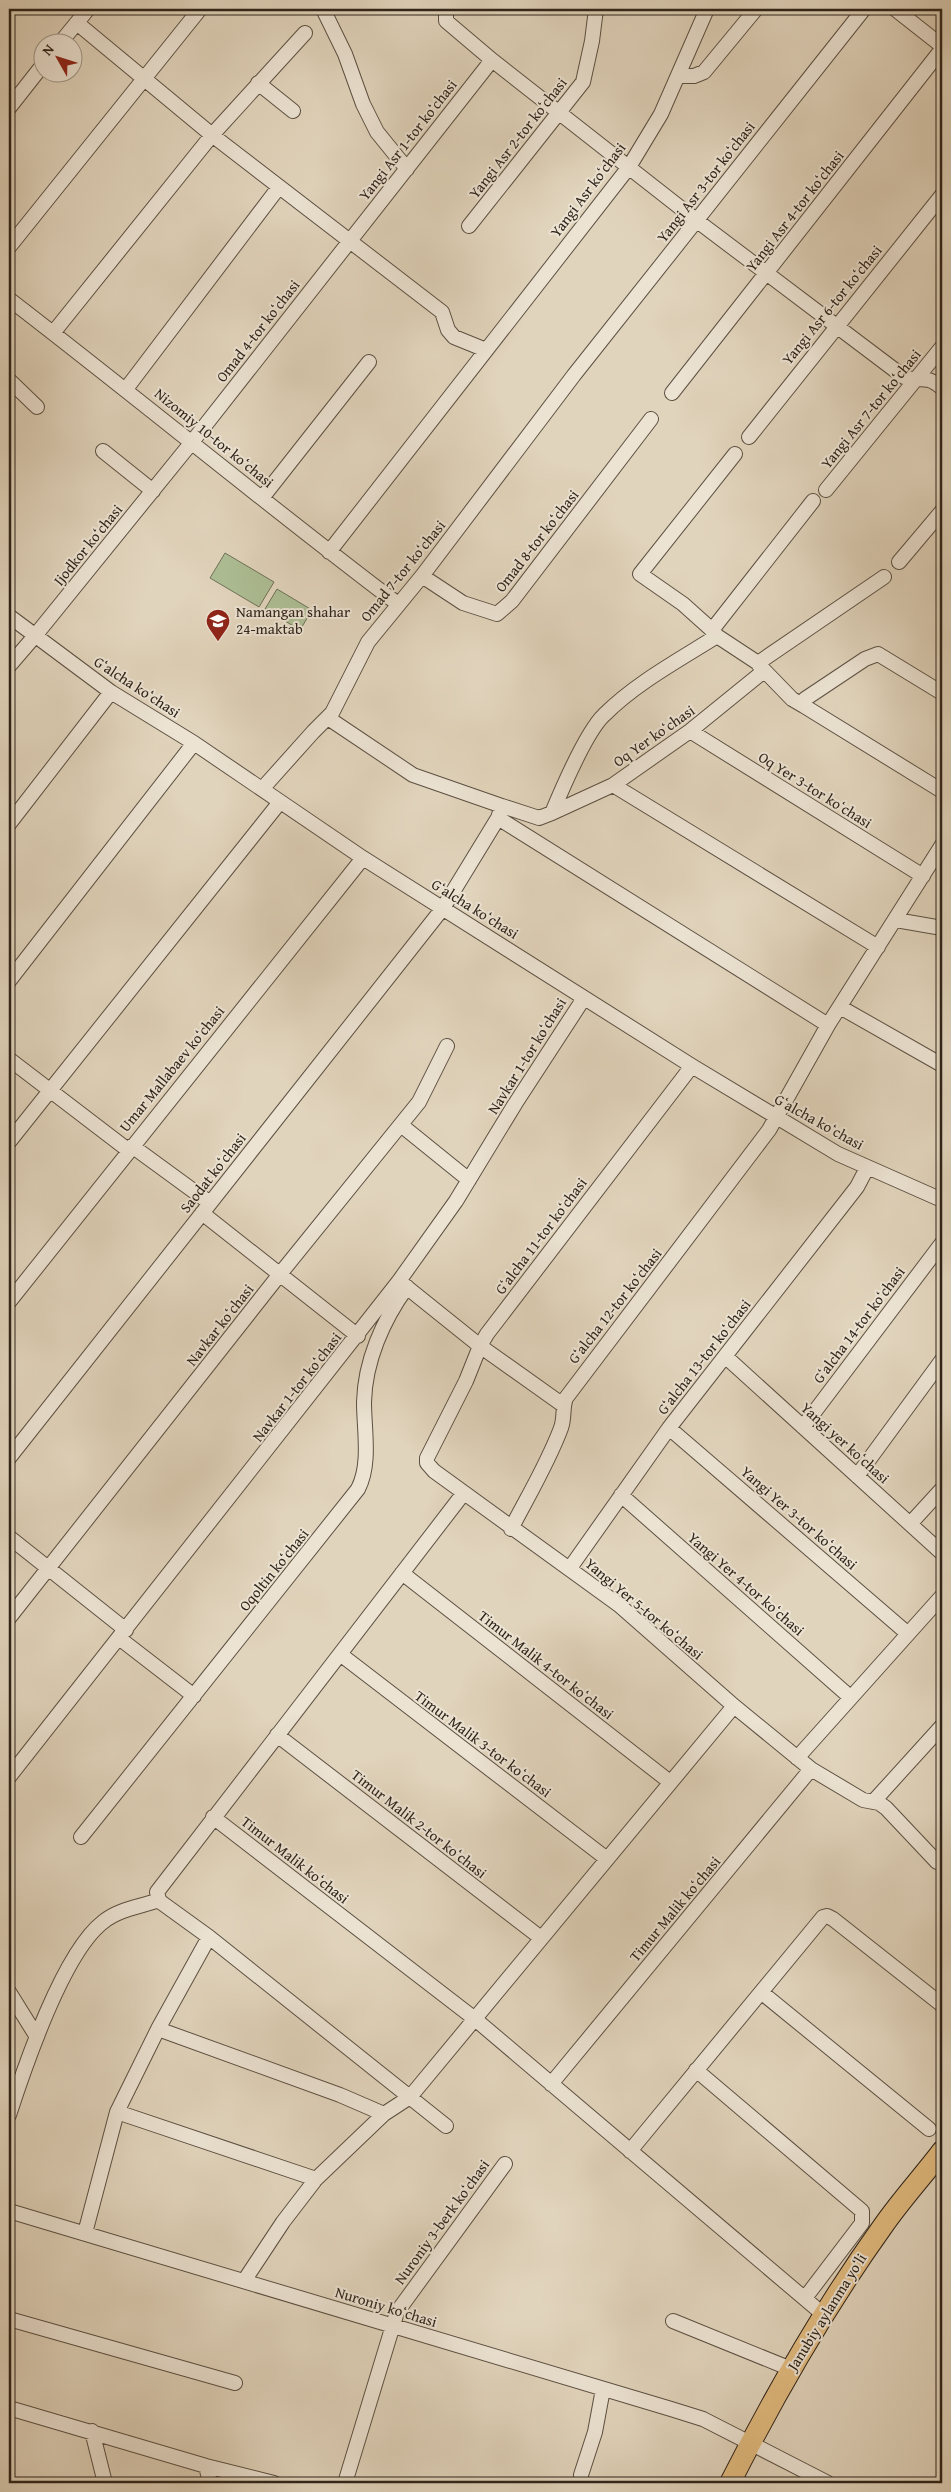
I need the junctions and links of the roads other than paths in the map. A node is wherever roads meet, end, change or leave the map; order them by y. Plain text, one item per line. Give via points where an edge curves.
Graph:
1 (88, 9) edge
2 (200, 9) edge
3 (322, 9) edge
4 (446, 9) edge
5 (596, 9) edge
6 (707, 9) edge
7 (756, 9) edge
8 (864, 9) edge
9 (895, 9) edge
10 (77, 23) junction
11 (69, 32) edge
12 (305, 32) dead end
13 (942, 47) edge
14 (492, 60) junction
15 (678, 76) junction
16 (32, 79) edge
17 (144, 79) junction
18 (258, 83) junction
19 (9, 108) edge
20 (293, 110) dead end
21 (559, 111) junction
22 (212, 135) junction
23 (629, 167) junction
24 (407, 169) junction
25 (279, 187) junction
26 (942, 194) edge
27 (696, 220) junction
28 (469, 226) dead end
29 (350, 240) junction
30 (9, 247) edge
31 (767, 273) junction
32 (9, 299) edge
33 (836, 327) junction
34 (53, 332) junction
35 (942, 347) edge
36 (486, 350) junction
37 (369, 362) dead end
38 (574, 375) joint
39 (917, 378) junction
40 (9, 380) edge
41 (942, 388) edge
42 (126, 389) junction
43 (672, 393) dead end
44 (37, 407) dead end
45 (651, 419) dead end
46 (749, 437) dead end
47 (192, 442) junction
48 (103, 451) dead end
49 (735, 454) dead end
50 (153, 490) junction
51 (826, 490) dead end
52 (262, 498) junction
53 (813, 501) dead end
54 (942, 511) edge
55 (329, 552) junction
56 (899, 562) dead end
57 (422, 576) junction
58 (884, 577) dead end
59 (398, 604) junction
60 (9, 616) edge
61 (715, 633) junction
62 (34, 638) junction
63 (9, 666) edge
64 (761, 667) junction
65 (111, 692) junction
66 (942, 693) edge
67 (804, 706) junction
68 (328, 718) junction
69 (690, 731) junction
70 (194, 743) junction
71 (613, 785) junction
72 (262, 789) junction
73 (942, 790) edge
74 (280, 802) junction
75 (500, 812) junction
76 (552, 813) junction
77 (9, 824) edge
78 (942, 845) edge
79 (362, 858) junction
80 (923, 876) junction
81 (443, 908) junction
82 (896, 920) junction
83 (942, 928) edge
84 (878, 947) junction
85 (9, 981) edge
86 (584, 998) junction
87 (840, 1007) junction
88 (828, 1025) junction
89 (447, 1046) dead end
90 (9, 1059) edge
91 (942, 1065) edge
92 (692, 1066) junction
93 (50, 1090) junction
94 (776, 1118) junction
95 (401, 1125) junction
96 (9, 1142) edge
97 (130, 1148) junction
98 (867, 1168) junction
99 (469, 1180) junction
100 (942, 1200) edge
101 (206, 1208) junction
102 (942, 1243) edge
103 (280, 1274) junction
104 (403, 1284) junction
105 (9, 1302) edge
106 (358, 1336) junction
107 (480, 1346) junction
108 (726, 1357) junction
109 (942, 1360) edge
110 (562, 1406) junction
111 (802, 1427) junction
112 (669, 1428) junction
113 (9, 1458) edge
114 (857, 1476) junction
115 (942, 1489) edge
116 (463, 1494) junction
117 (621, 1495) junction
118 (910, 1524) junction
119 (511, 1529) junction
120 (9, 1537) edge
121 (942, 1553) edge
122 (570, 1568) junction
123 (49, 1569) junction
124 (402, 1573) junction
125 (942, 1596) edge
126 (9, 1618) edge
127 (907, 1633) junction
128 (122, 1634) junction
129 (340, 1654) junction
130 (194, 1696) junction
131 (850, 1697) junction
132 (734, 1706) junction
133 (942, 1726) edge
134 (277, 1735) junction
135 (797, 1758) junction
136 (811, 1769) junction
137 (9, 1776) edge
138 (670, 1782) junction
139 (873, 1802) junction
140 (213, 1817) junction
141 (82, 1837) dead end
142 (607, 1859) junction
143 (940, 1860) edge
144 (160, 1902) junction
145 (209, 1937) junction
146 (541, 1938) junction
147 (9, 1992) edge
148 (761, 1992) junction
149 (942, 2005) edge
150 (475, 2019) junction
151 (158, 2029) junction
152 (37, 2037) junction
153 (696, 2070) junction
154 (551, 2084) junction
155 (410, 2097) junction
156 (117, 2112) junction
157 (384, 2114) junction
158 (9, 2115) edge
159 (446, 2126) dead end
160 (929, 2129) dead end
161 (630, 2150) junction
162 (942, 2151) edge
163 (505, 2164) dead end
164 (942, 2171) edge
165 (316, 2180) junction
166 (9, 2211) edge
167 (85, 2233) junction
168 (244, 2280) junction
169 (805, 2298) junction
170 (824, 2315) junction
171 (9, 2319) edge
172 (673, 2321) dead end
173 (392, 2326) junction
174 (791, 2369) junction
175 (235, 2383) dead end
176 (603, 2389) junction
177 (9, 2408) edge
178 (92, 2431) junction
179 (756, 2445) junction
180 (206, 2466) junction
181 (581, 2474) dead end
182 (105, 2483) edge
183 (210, 2483) edge
184 (274, 2483) edge
185 (345, 2483) edge
186 (730, 2483) edge
187 (744, 2483) edge
188 (828, 2483) edge

1 - 10 street
2 - 17 street
3 - 24 street via 345,54 377,132
4 - 14 street via 446,21
5 - 21 street, Yangi Asr 2-tor koʻchasi via 583,82
6 - 15 street, Yangi Asr koʻchasi
7 - 15 street via 704,72
8 - 27 street, Yangi Asr 3-tor koʻchasi
9 - 13 street
10 - 11 street
10 - 17 street
12 - 18 street
13 - 31 street, Yangi Asr 4-tor koʻchasi
14 - 21 street
14 - 24 street, Yangi Asr 1-tor koʻchasi
15 - 23 street, Yangi Asr koʻchasi via 661,114
16 - 19 street
17 - 22 street
17 - 30 street
18 - 20 street
18 - 22 street
21 - 23 street
21 - 28 street, Yangi Asr 2-tor koʻchasi
22 - 25 street
22 - 34 street
23 - 27 street
23 - 36 street, Yangi Asr koʻchasi
24 - 29 street, Yangi Asr 1-tor koʻchasi
25 - 29 street
25 - 42 street
26 - 33 street, Yangi Asr 6-tor koʻchasi
27 - 31 street
27 - 38 street, Yangi Asr 3-tor koʻchasi
29 - 36 street via 442,312 454,337
29 - 47 street, Omad 4-tor koʻchasi
31 - 33 street
31 - 43 street, Yangi Asr 4-tor koʻchasi
32 - 34 street, Nizomiy 10-tor koʻchasi
33 - 39 street via 904,378
33 - 46 street, Yangi Asr 6-tor koʻchasi
34 - 42 street, Nizomiy 10-tor koʻchasi
35 - 39 street, Yangi Asr 7-tor koʻchasi
36 - 55 street, Yangi Asr koʻchasi
37 - 52 street
38 - 57 street, Omad 7-tor koʻchasi
39 - 41 street via 928,379
39 - 51 street, Yangi Asr 7-tor koʻchasi
40 - 44 street
42 - 47 street, Nizomiy 10-tor koʻchasi
45 - 57 street, Omad 8-tor koʻchasi via 512,600 497,614 463,603
47 - 50 street, Ijodkor koʻchasi
47 - 52 street, Nizomiy 10-tor koʻchasi
48 - 50 street
49 - 61 street via 640,574 683,604
50 - 62 street, Ijodkor koʻchasi
52 - 55 street, Nizomiy 10-tor koʻchasi
53 - 61 street
54 - 56 street
55 - 59 street, Nizomiy 10-tor koʻchasi
57 - 59 street, Omad 7-tor koʻchasi
58 - 64 street, Oq Yer koʻchasi
59 - 68 street, Omad 7-tor koʻchasi via 368,642
60 - 62 street, Gʻalcha koʻchasi
61 - 64 street
61 - 76 street via 602,716 564,784
62 - 63 street, Ijodkor koʻchasi
62 - 65 street, Gʻalcha koʻchasi
64 - 67 street via 792,699
64 - 69 street, Oq Yer koʻchasi
65 - 70 street, Gʻalcha koʻchasi
65 - 77 street
66 - 67 street via 878,654 865,659 805,699
67 - 73 street
68 - 72 street, Omad 7-tor koʻchasi
68 - 75 street via 413,775
69 - 71 street, Oq Yer koʻchasi
69 - 80 street, Oq Yer 3-tor koʻchasi
70 - 72 street, Gʻalcha koʻchasi
70 - 85 street
71 - 76 street, Oq Yer koʻchasi
71 - 84 street
72 - 74 street, Gʻalcha koʻchasi
74 - 79 street, Gʻalcha koʻchasi
74 - 93 street
75 - 76 street via 539,818
75 - 81 street, Saodat koʻchasi
75 - 88 street
78 - 80 street
79 - 81 street, Gʻalcha koʻchasi
79 - 97 street, Umar Mallabaev koʻchasi
80 - 82 street
81 - 86 street, Gʻalcha koʻchasi
81 - 101 street, Saodat koʻchasi
82 - 83 street
82 - 84 street
84 - 87 street
86 - 92 street, Gʻalcha koʻchasi
86 - 99 street, Navkar 1-tor koʻchasi
87 - 88 street
87 - 91 street
88 - 94 street
89 - 95 street, Navkar koʻchasi via 419,1102
90 - 93 street
92 - 94 street, Gʻalcha koʻchasi
92 - 107 street, Gʻalcha 11-tor koʻchasi
93 - 96 street
93 - 97 street
94 - 98 street, Gʻalcha koʻchasi
94 - 110 street, Gʻalcha 12-tor koʻchasi
95 - 99 street
95 - 103 street, Navkar koʻchasi
97 - 101 street
97 - 105 street, Umar Mallabaev koʻchasi
98 - 100 street, Gʻalcha koʻchasi
98 - 108 street, Gʻalcha 13-tor koʻchasi via 856,1187
99 - 104 street, Navkar 1-tor koʻchasi
101 - 103 street
101 - 113 street, Saodat koʻchasi
102 - 111 street, Gʻalcha 14-tor koʻchasi
103 - 106 street
103 - 123 street, Navkar koʻchasi
104 - 106 street, Navkar 1-tor koʻchasi
104 - 107 street
104 - 130 street, Oqoltin koʻchasi via 369,1365 364,1402 365,1469 358,1490
106 - 128 street, Navkar 1-tor koʻchasi
107 - 110 street
107 - 116 street, Gʻalcha 11-tor koʻchasi via 427,1458 434,1471
108 - 111 street, Yangi yer koʻchasi
108 - 112 street, Gʻalcha 13-tor koʻchasi
109 - 114 street
110 - 119 street, Gʻalcha 12-tor koʻchasi via 564,1417 558,1435
111 - 114 street, Yangi yer koʻchasi
112 - 117 street, Gʻalcha 13-tor koʻchasi
112 - 127 street, Yangi Yer 3-tor koʻchasi
114 - 118 street, Yangi yer koʻchasi
115 - 118 street
116 - 119 street, Yangi Yer 5-tor koʻchasi
116 - 124 street
117 - 122 street, Gʻalcha 13-tor koʻchasi
117 - 131 street, Yangi Yer 4-tor koʻchasi
118 - 121 street, Yangi yer koʻchasi
119 - 122 street, Yangi Yer 5-tor koʻchasi
120 - 123 street
122 - 132 street, Yangi Yer 5-tor koʻchasi
123 - 126 street, Navkar koʻchasi
123 - 128 street
124 - 129 street
124 - 138 street, Timur Malik 4-tor koʻchasi
125 - 127 street
127 - 131 street
128 - 130 street
128 - 137 street, Navkar 1-tor koʻchasi
129 - 134 street
129 - 142 street, Timur Malik 3-tor koʻchasi
130 - 141 street, Oqoltin koʻchasi
131 - 135 street
132 - 135 street, Yangi Yer 5-tor koʻchasi
132 - 138 street
133 - 139 street
134 - 140 street
134 - 146 street, Timur Malik 2-tor koʻchasi
135 - 136 street
136 - 139 street via 863,1800
136 - 154 street, Timur Malik koʻchasi
138 - 142 street
139 - 143 street via 886,1808
140 - 144 street via 157,1892
140 - 150 street, Timur Malik koʻchasi
142 - 146 street
144 - 145 street
144 - 152 street via 118,1913 89,1935 67,1971
145 - 151 street
145 - 155 street
146 - 150 street
147 - 152 street
148 - 149 street via 827,1916
148 - 153 street
148 - 160 street
150 - 154 street, Timur Malik koʻchasi
150 - 155 street
151 - 156 street
151 - 157 street
152 - 158 street
153 - 161 street
153 - 169 street via 862,2211 862,2223
154 - 161 street, Timur Malik koʻchasi
155 - 157 street
155 - 159 street
156 - 165 street
156 - 167 street
157 - 165 street
161 - 169 street, Timur Malik koʻchasi
162 - 170 highway, Janubiy aylanma yoʻli via 884,2224
163 - 173 street, Nuroniy 3-berk koʻchasi via 402,2303
164 - 179 highway, Janubiy aylanma yoʻli via 881,2249
165 - 168 street
166 - 167 street, Nuroniy koʻchasi
167 - 168 street, Nuroniy koʻchasi
168 - 173 street, Nuroniy koʻchasi
169 - 170 street, Timur Malik koʻchasi
170 - 174 highway, Janubiy aylanma yoʻli
171 - 175 street
172 - 174 street
173 - 176 street, Nuroniy koʻchasi
173 - 185 street, Nuroniy 3-berk koʻchasi
174 - 179 highway, Janubiy aylanma yoʻli
176 - 179 street, Nuroniy koʻchasi via 702,2420
176 - 181 street via 592,2446
177 - 178 street
178 - 180 street
178 - 182 street
179 - 186 highway, Janubiy aylanma yoʻli
179 - 187 highway, Janubiy aylanma yoʻli
179 - 188 street, Nuroniy koʻchasi
180 - 183 street
180 - 184 street

